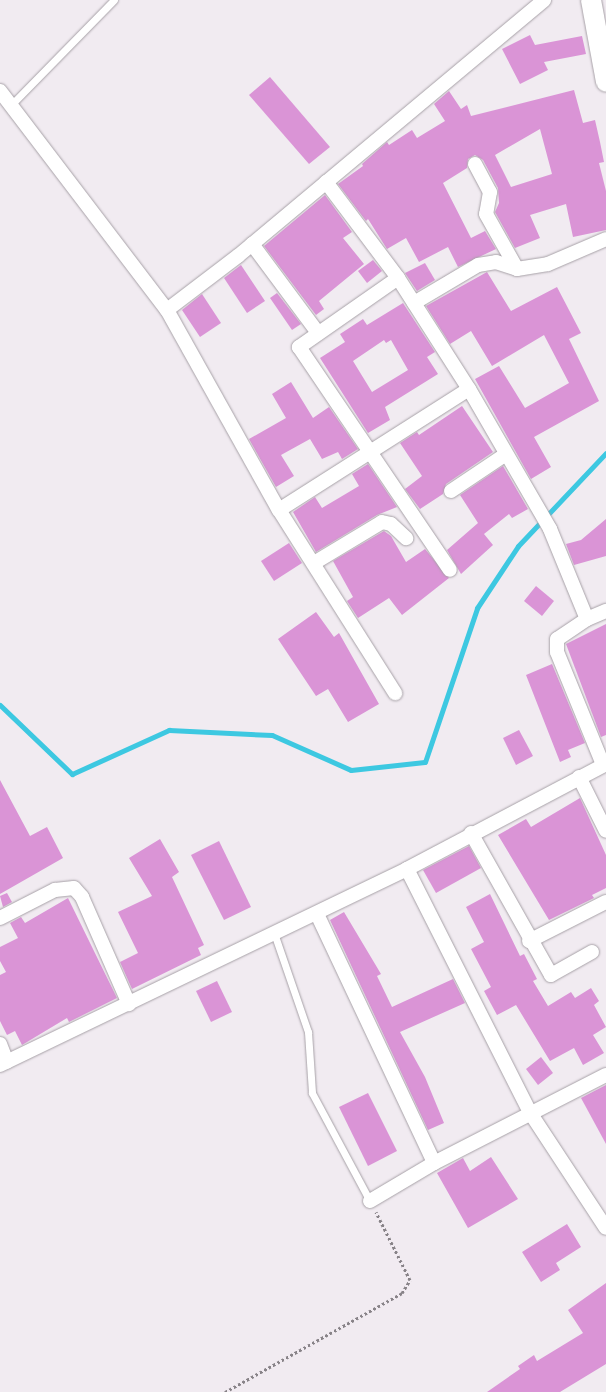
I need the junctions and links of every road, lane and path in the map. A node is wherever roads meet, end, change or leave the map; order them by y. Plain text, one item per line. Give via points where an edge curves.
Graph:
1 (114, 0) edge
2 (544, 0) edge
3 (591, 0) edge
4 (606, 82) edge
5 (0, 91) edge
6 (11, 106) junction
7 (475, 164) dead end
8 (326, 182) junction
9 (606, 239) edge
10 (252, 244) junction
11 (516, 269) junction
12 (398, 278) junction
13 (414, 303) junction
14 (167, 310) junction
15 (318, 333) junction
16 (469, 389) junction
17 (372, 452) junction
18 (506, 454) junction
19 (451, 491) dead end
20 (279, 510) junction
21 (406, 538) dead end
22 (314, 562) junction
23 (450, 570) dead end
24 (606, 611) edge
25 (587, 619) junction
26 (395, 693) dead end
27 (604, 764) edge
28 (579, 777) junction
29 (606, 831) edge
30 (471, 833) junction
31 (407, 869) junction
32 (606, 902) edge
33 (317, 914) junction
34 (0, 918) edge
35 (274, 934) junction
36 (529, 941) junction
37 (592, 952) dead end
38 (129, 1004) junction
39 (0, 1044) edge
40 (4, 1063) edge
41 (606, 1075) edge
42 (531, 1114) junction
43 (434, 1163) junction
44 (370, 1200) junction
45 (606, 1228) edge
46 (225, 1392) edge

1 - 6 lane
2 - 8 street
3 - 4 main road
5 - 6 street
6 - 14 street
7 - 11 street via 490,192 486,214
8 - 10 street
8 - 12 street
9 - 11 street via 548,264
10 - 14 street
10 - 15 street
11 - 13 street via 496,262 478,265
12 - 13 street
12 - 15 street
13 - 16 street
14 - 20 street
15 - 17 street via 299,347
16 - 17 street
16 - 18 street
17 - 20 street
17 - 23 street
18 - 19 street
18 - 25 street via 536,500
20 - 22 street
21 - 22 street via 391,524 382,522
22 - 26 street
24 - 25 street
25 - 27 street via 558,639 557,652
27 - 28 street
28 - 29 street
28 - 30 street
30 - 31 street
30 - 36 street
31 - 33 street
31 - 42 street
32 - 36 street
33 - 35 street
33 - 43 street
34 - 38 street via 54,890 74,888 82,897
35 - 38 street
35 - 44 lane via 308,1032 312,1093
36 - 37 street via 551,975
38 - 40 street
39 - 40 street
41 - 42 street
42 - 43 street
42 - 45 street
43 - 44 street
44 - 46 path via 406,1267 410,1280 402,1293

